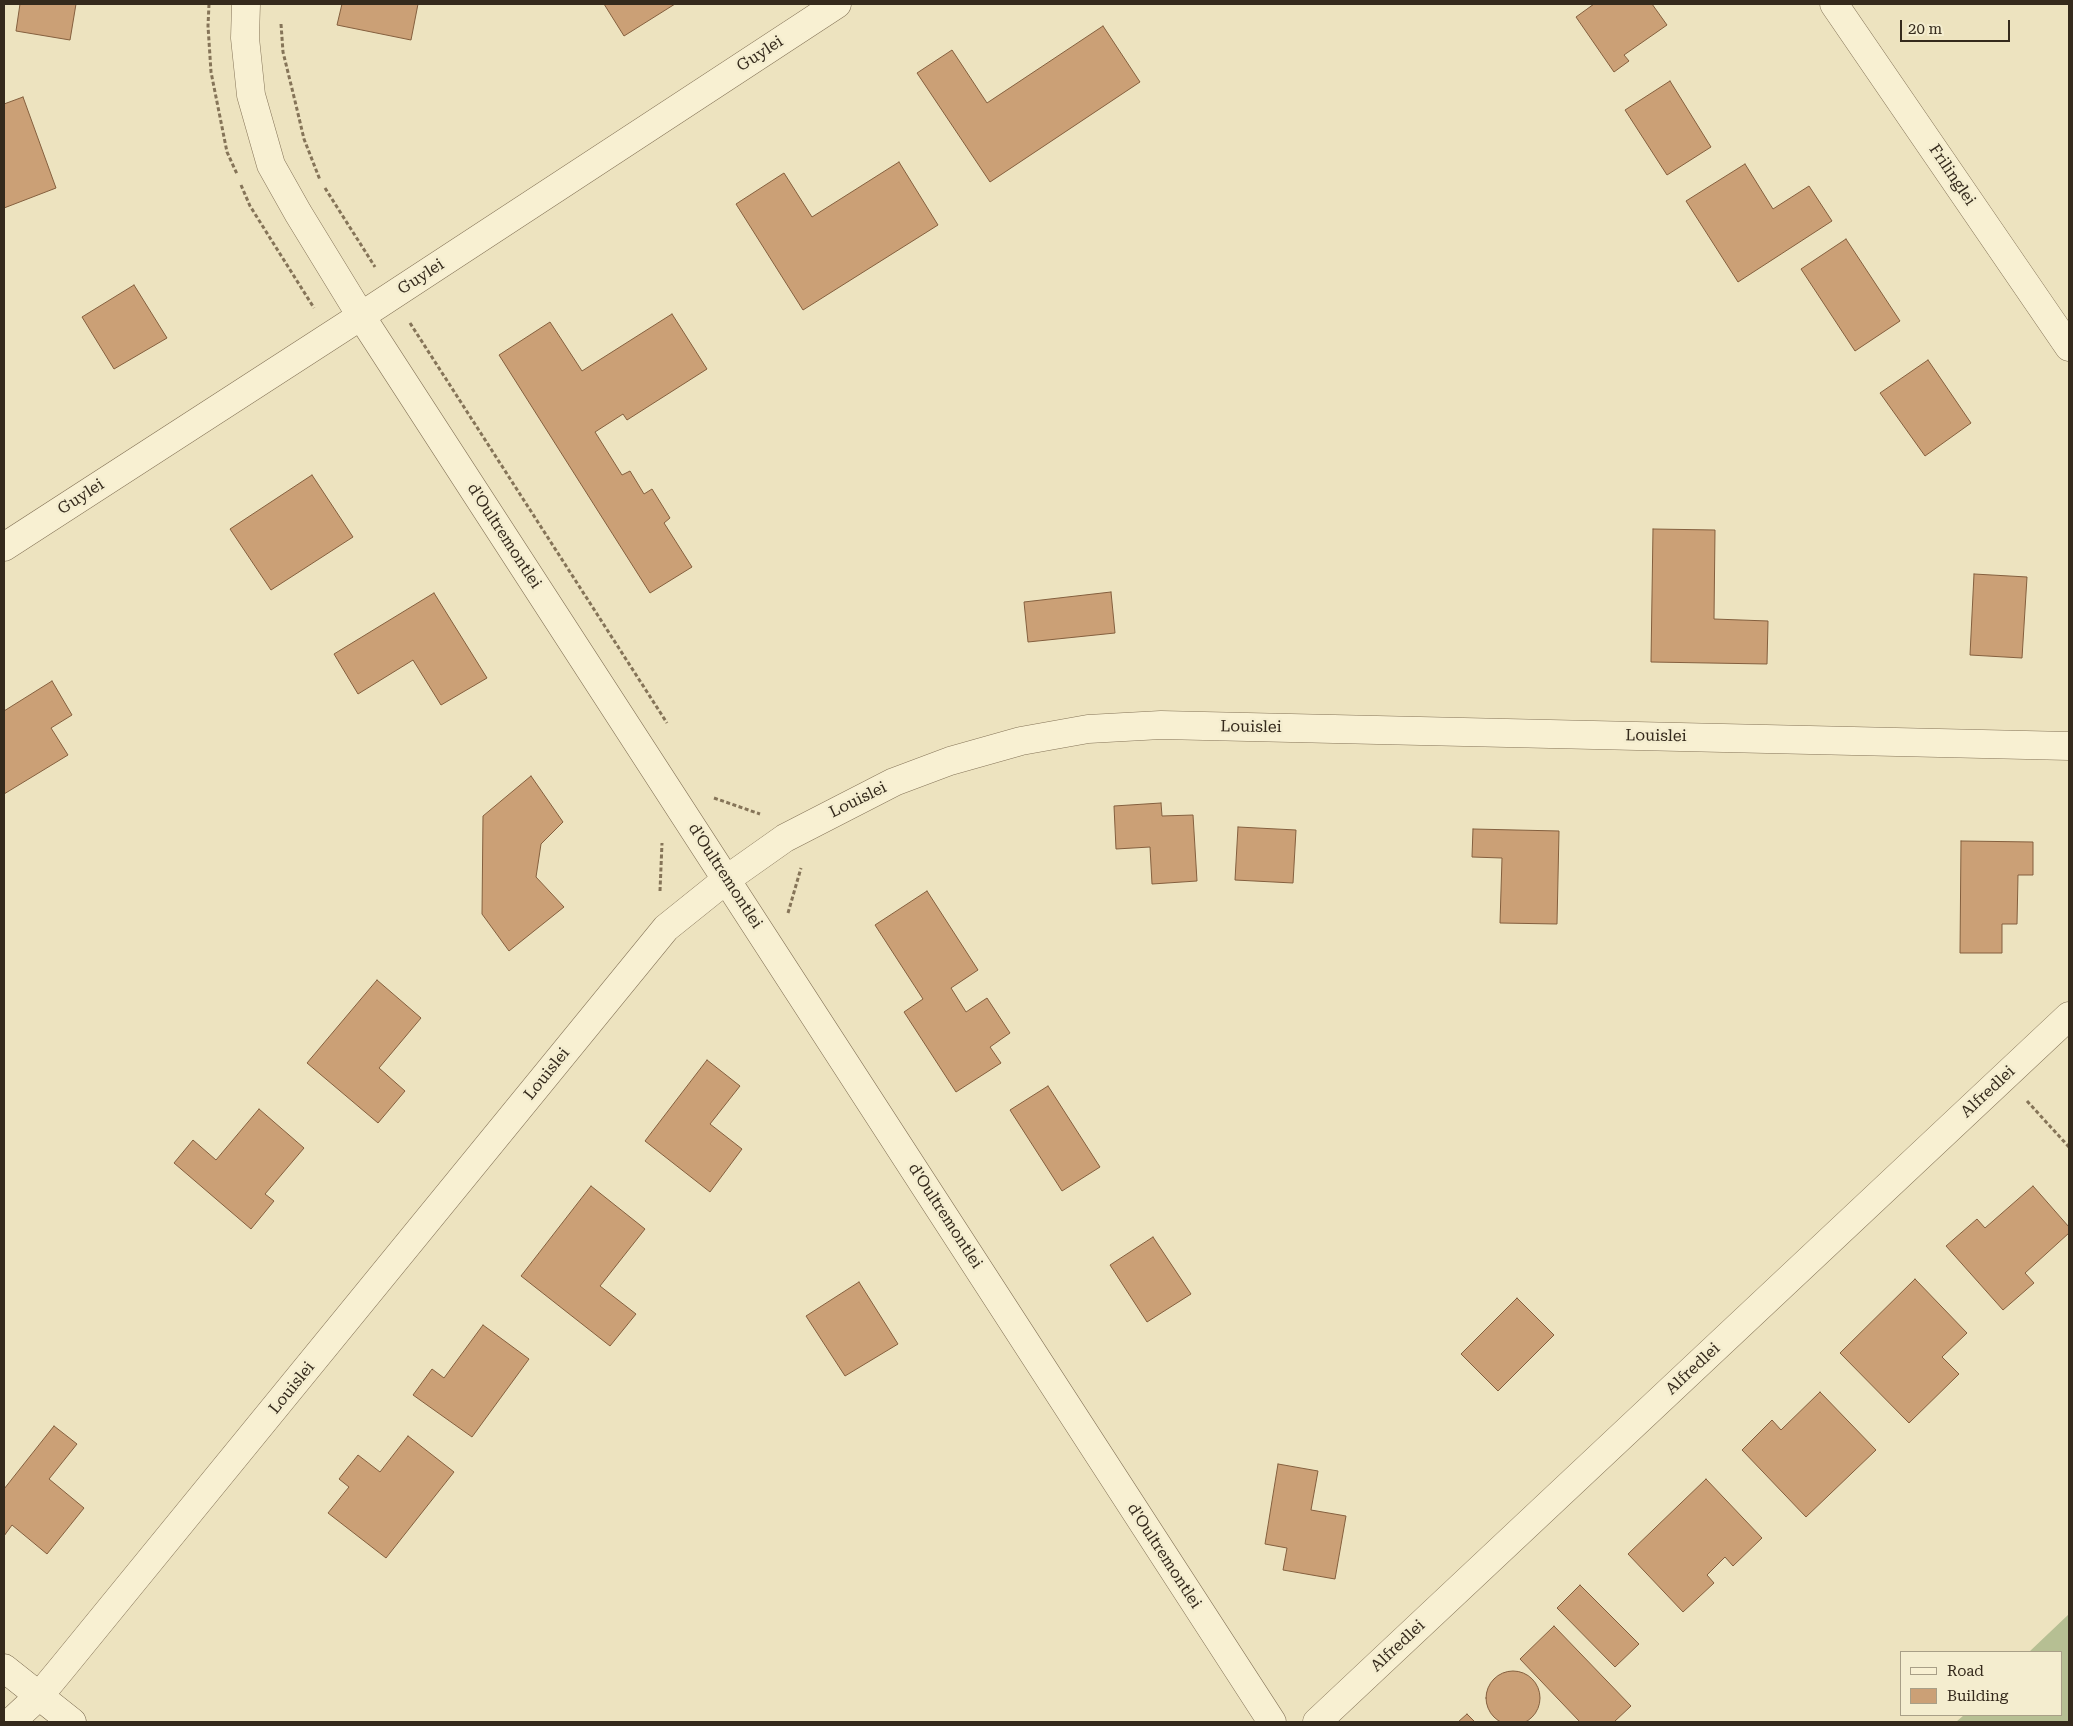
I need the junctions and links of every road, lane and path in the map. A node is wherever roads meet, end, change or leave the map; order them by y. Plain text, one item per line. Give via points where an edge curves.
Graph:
1 (246, 4) edge
2 (837, 4) edge
3 (1834, 4) edge
4 (361, 316) junction
5 (2069, 347) edge
6 (4, 547) edge
7 (2069, 746) edge
8 (727, 879) junction
9 (2069, 1016) edge
10 (2004, 1077) junction
11 (2069, 1147) edge
12 (4, 1668) edge
13 (39, 1696) junction
14 (10, 1722) edge
15 (72, 1722) edge
16 (1272, 1722) edge
17 (1317, 1722) edge

1 - 4 street, d'Oultremontlei via 245,38 252,95 271,164
2 - 4 street, Guylei
3 - 5 street, Frilinglei
4 - 6 street, Guylei
4 - 8 street, d'Oultremontlei
7 - 8 street, Louislei via 1292,727 1088,729 1021,741 950,761 894,782 790,835
8 - 13 street, Louislei via 666,928
8 - 16 street, d'Oultremontlei
9 - 10 street, Alfredlei
10 - 11 path
10 - 17 street, Alfredlei
12 - 13 street
13 - 14 street, Louislei
13 - 15 street

